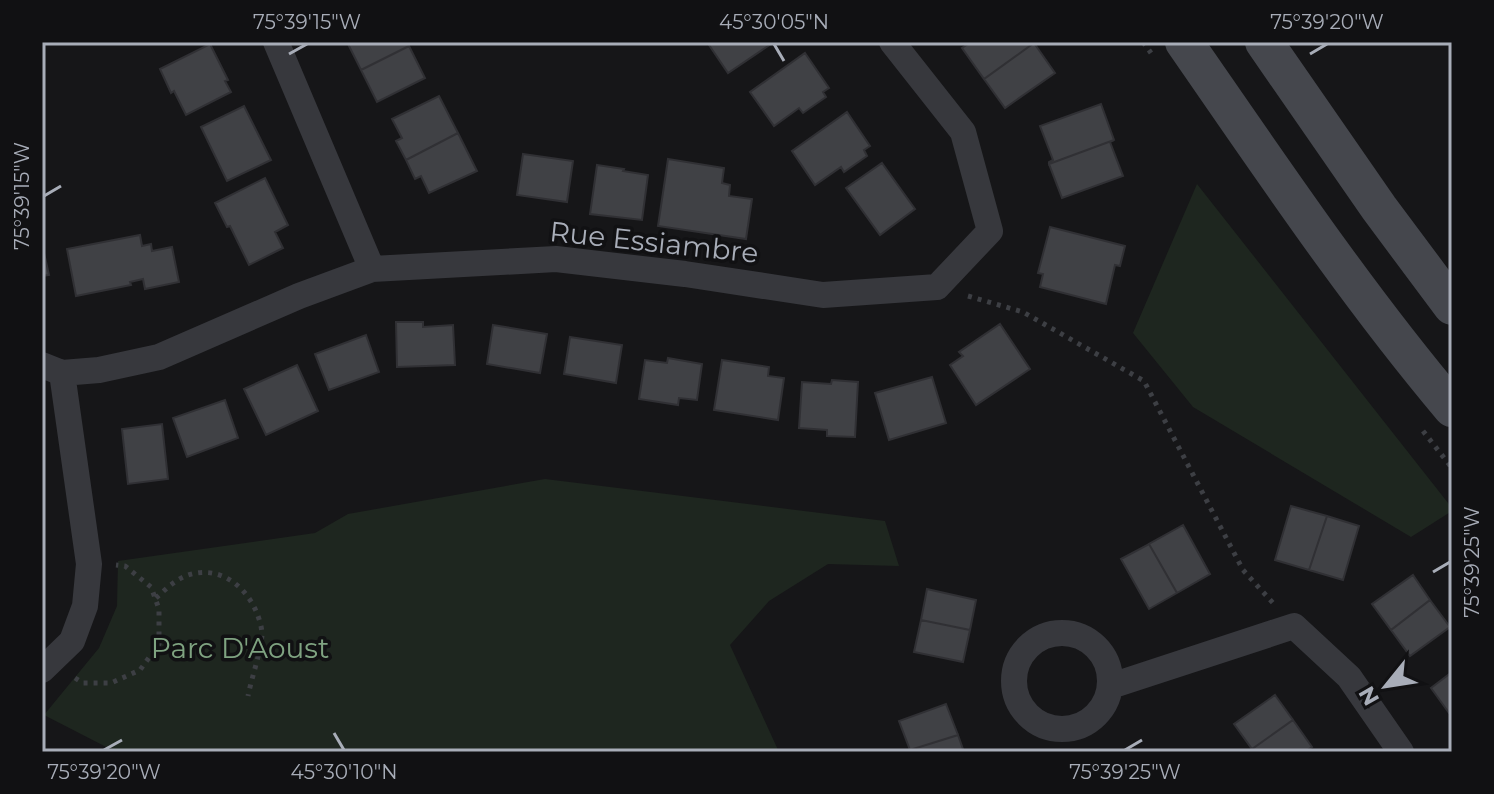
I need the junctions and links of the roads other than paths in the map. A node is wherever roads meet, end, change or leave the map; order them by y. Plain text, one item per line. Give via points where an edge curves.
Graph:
1 (276, 42) edge
2 (892, 42) edge
3 (1184, 42) edge
4 (1264, 42) edge
5 (372, 269) junction
6 (1452, 306) edge
7 (52, 369) edge
8 (1452, 408) edge
9 (46, 667) edge
10 (1111, 686) dead end
11 (1401, 752) edge

1 - 5 street
2 - 5 street, Rue Essiambre via 963,132 990,231 937,287 823,295 556,259
3 - 8 main road via 1320,236
4 - 6 main road
5 - 7 street, Rue Essiambre via 159,357 99,370
7 - 9 street via 89,564 85,606 72,641
10 - 11 street via 1294,626 1349,677

